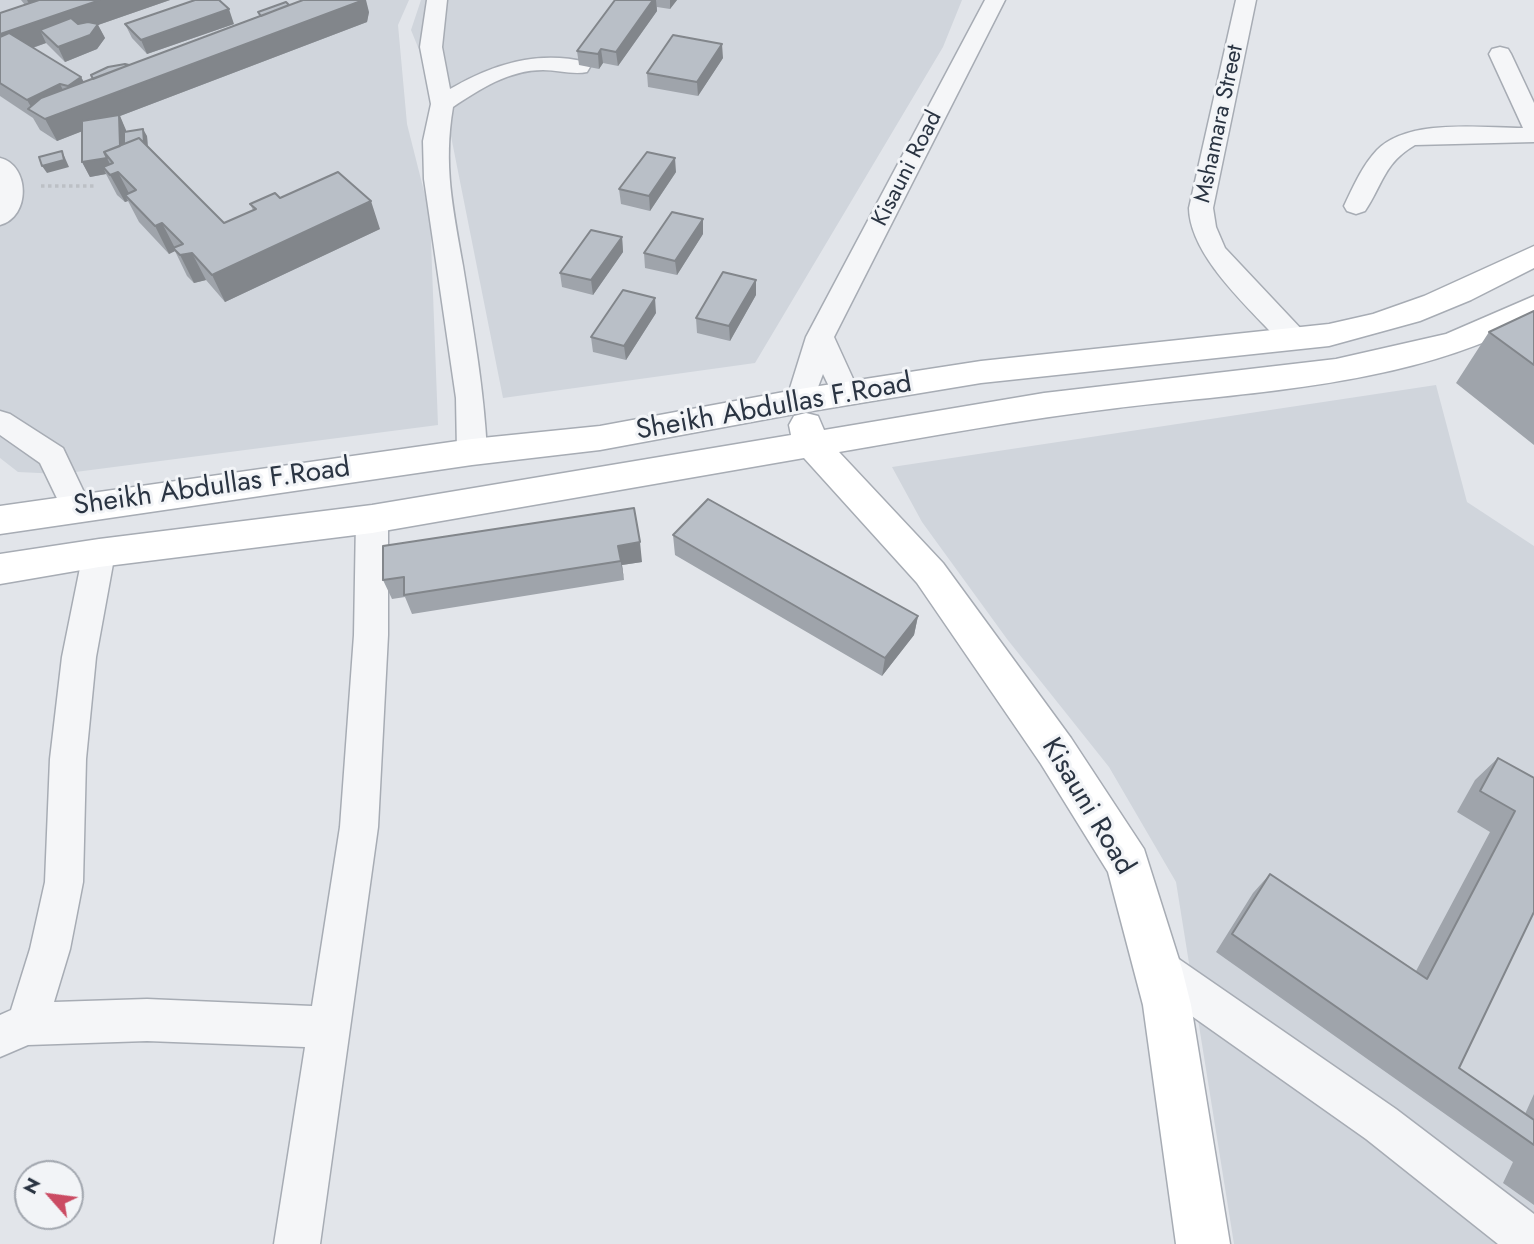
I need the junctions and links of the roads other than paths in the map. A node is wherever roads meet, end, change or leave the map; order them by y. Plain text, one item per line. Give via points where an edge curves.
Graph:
1 (437, 0) edge
2 (995, 0) edge
3 (1246, 0) edge
4 (1500, 54) dead end
5 (579, 67) edge
6 (442, 104) junction
7 (1534, 127) edge
8 (1534, 135) edge
9 (0, 165) edge
10 (1356, 206) dead end
11 (0, 217) edge
12 (1534, 255) edge
13 (1534, 306) edge
14 (820, 337) junction
15 (1295, 341) junction
16 (846, 394) junction
17 (800, 401) junction
18 (0, 421) edge
19 (863, 434) junction
20 (810, 443) junction
21 (472, 452) junction
22 (867, 506) junction
23 (76, 507) junction
24 (372, 519) junction
25 (0, 520) edge
26 (99, 553) junction
27 (0, 569) edge
28 (1159, 969) junction
29 (328, 1027) junction
30 (14, 1030) edge
31 (1534, 1243) edge
32 (297, 1244) edge
33 (1203, 1244) edge

1 - 6 street via 431,47
2 - 14 street, Kisauni Road
3 - 15 street, Mshamara Street via 1201,223 1216,254
4 - 7 street
5 - 6 street via 552,63 516,66 483,77
6 - 21 street via 435,141 436,179 470,397
8 - 10 street via 1420,136 1398,143 1379,161
9 - 11 street via 9,175 12,192 9,209
12 - 15 main road, Sheikh Abdullas F.Road via 1425,309 1366,328
13 - 19 main road, Sheikh Abdullas F.Road via 1457,342 1336,370 1044,405
14 - 16 street
14 - 17 street, Kisauni Road
15 - 16 main road, Sheikh Abdullas F.Road via 981,372
16 - 17 main road, Sheikh Abdullas F.Road
16 - 19 main road
17 - 20 main road, Kisauni Road
17 - 21 main road, Sheikh Abdullas F.Road via 600,438
18 - 23 street via 52,456
19 - 20 main road, Sheikh Abdullas F.Road
19 - 22 main road
20 - 22 main road, Kisauni Road
20 - 24 main road, Sheikh Abdullas F.Road
21 - 23 main road, Sheikh Abdullas F.Road
22 - 28 main road, Kisauni Road via 930,573 1056,751 1128,864
23 - 25 main road, Sheikh Abdullas F.Road
24 - 26 main road, Sheikh Abdullas F.Road
24 - 29 street via 371,635 359,827
26 - 27 main road, Sheikh Abdullas F.Road
26 - 30 street via 76,682 64,882 50,949
28 - 31 street via 1381,1124
28 - 33 main road, Kisauni Road
29 - 30 street via 147,1020
29 - 32 street

